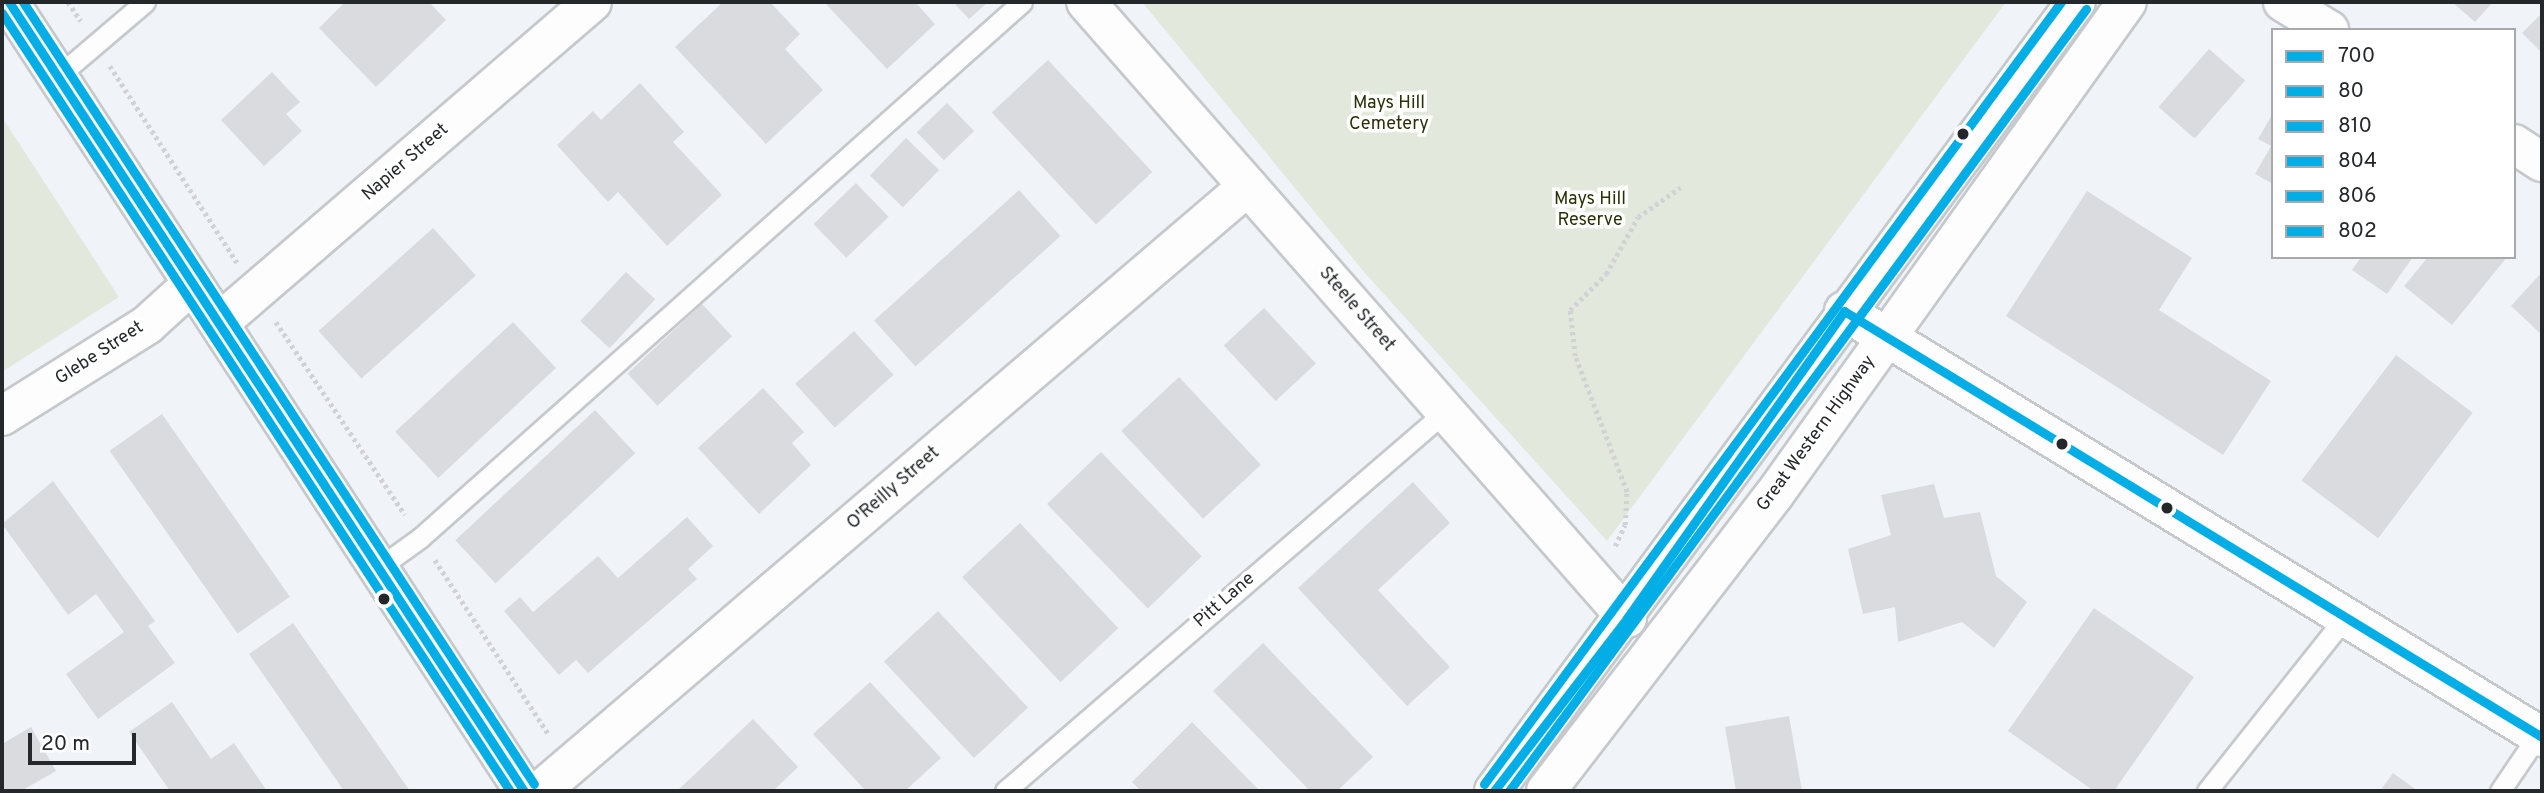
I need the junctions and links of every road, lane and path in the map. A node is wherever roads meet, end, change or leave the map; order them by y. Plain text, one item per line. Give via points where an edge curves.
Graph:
1 (9, 2) edge
2 (68, 2) edge
3 (145, 2) edge
4 (592, 2) edge
5 (1021, 2) edge
6 (1086, 2) edge
7 (2076, 2) edge
8 (2127, 2) edge
9 (2283, 2) edge
10 (2326, 28) edge
11 (96, 44) junction
12 (58, 76) junction
13 (2516, 145) edge
14 (2542, 162) edge
15 (1248, 186) junction
16 (1681, 187) dead end
17 (192, 284) junction
18 (257, 293) junction
19 (1844, 311) junction
20 (219, 323) junction
21 (1886, 337) junction
22 (1446, 411) junction
23 (2, 416) edge
24 (420, 538) junction
25 (1615, 547) dead end
26 (377, 569) junction
27 (1627, 618) junction
28 (2344, 619) junction
29 (2540, 736) edge
30 (570, 767) junction
31 (524, 791) edge
32 (540, 791) edge
33 (1005, 791) edge
34 (1494, 791) edge
35 (1546, 791) edge
36 (2207, 791) edge
37 (2500, 791) edge

1 - 12 main road
2 - 11 path
3 - 11 lane
4 - 18 main road, Napier Street
5 - 24 lane
6 - 15 main road, Steele Street
7 - 19 main road
8 - 21 main road, Great Western Highway
9 - 10 main road
11 - 12 lane
11 - 18 path
12 - 17 main road
13 - 14 main road
15 - 22 main road, Steele Street
15 - 30 main road, O'Reilly Street
16 - 25 path via 1638,217 1606,274 1570,310 1575,356 1627,492 1625,525
17 - 20 main road
17 - 23 main road, Glebe Street via 147,325
18 - 20 main road, Napier Street
18 - 24 path
19 - 21 main road
19 - 27 main road
20 - 26 main road
21 - 28 main road
21 - 35 main road, Great Western Highway via 1660,649
22 - 27 main road, Steele Street
22 - 33 lane, Pitt Lane
24 - 26 lane
24 - 30 path
26 - 31 main road
27 - 34 main road
28 - 29 main road
28 - 36 lane
29 - 37 lane
30 - 32 main road, O'Reilly Street

